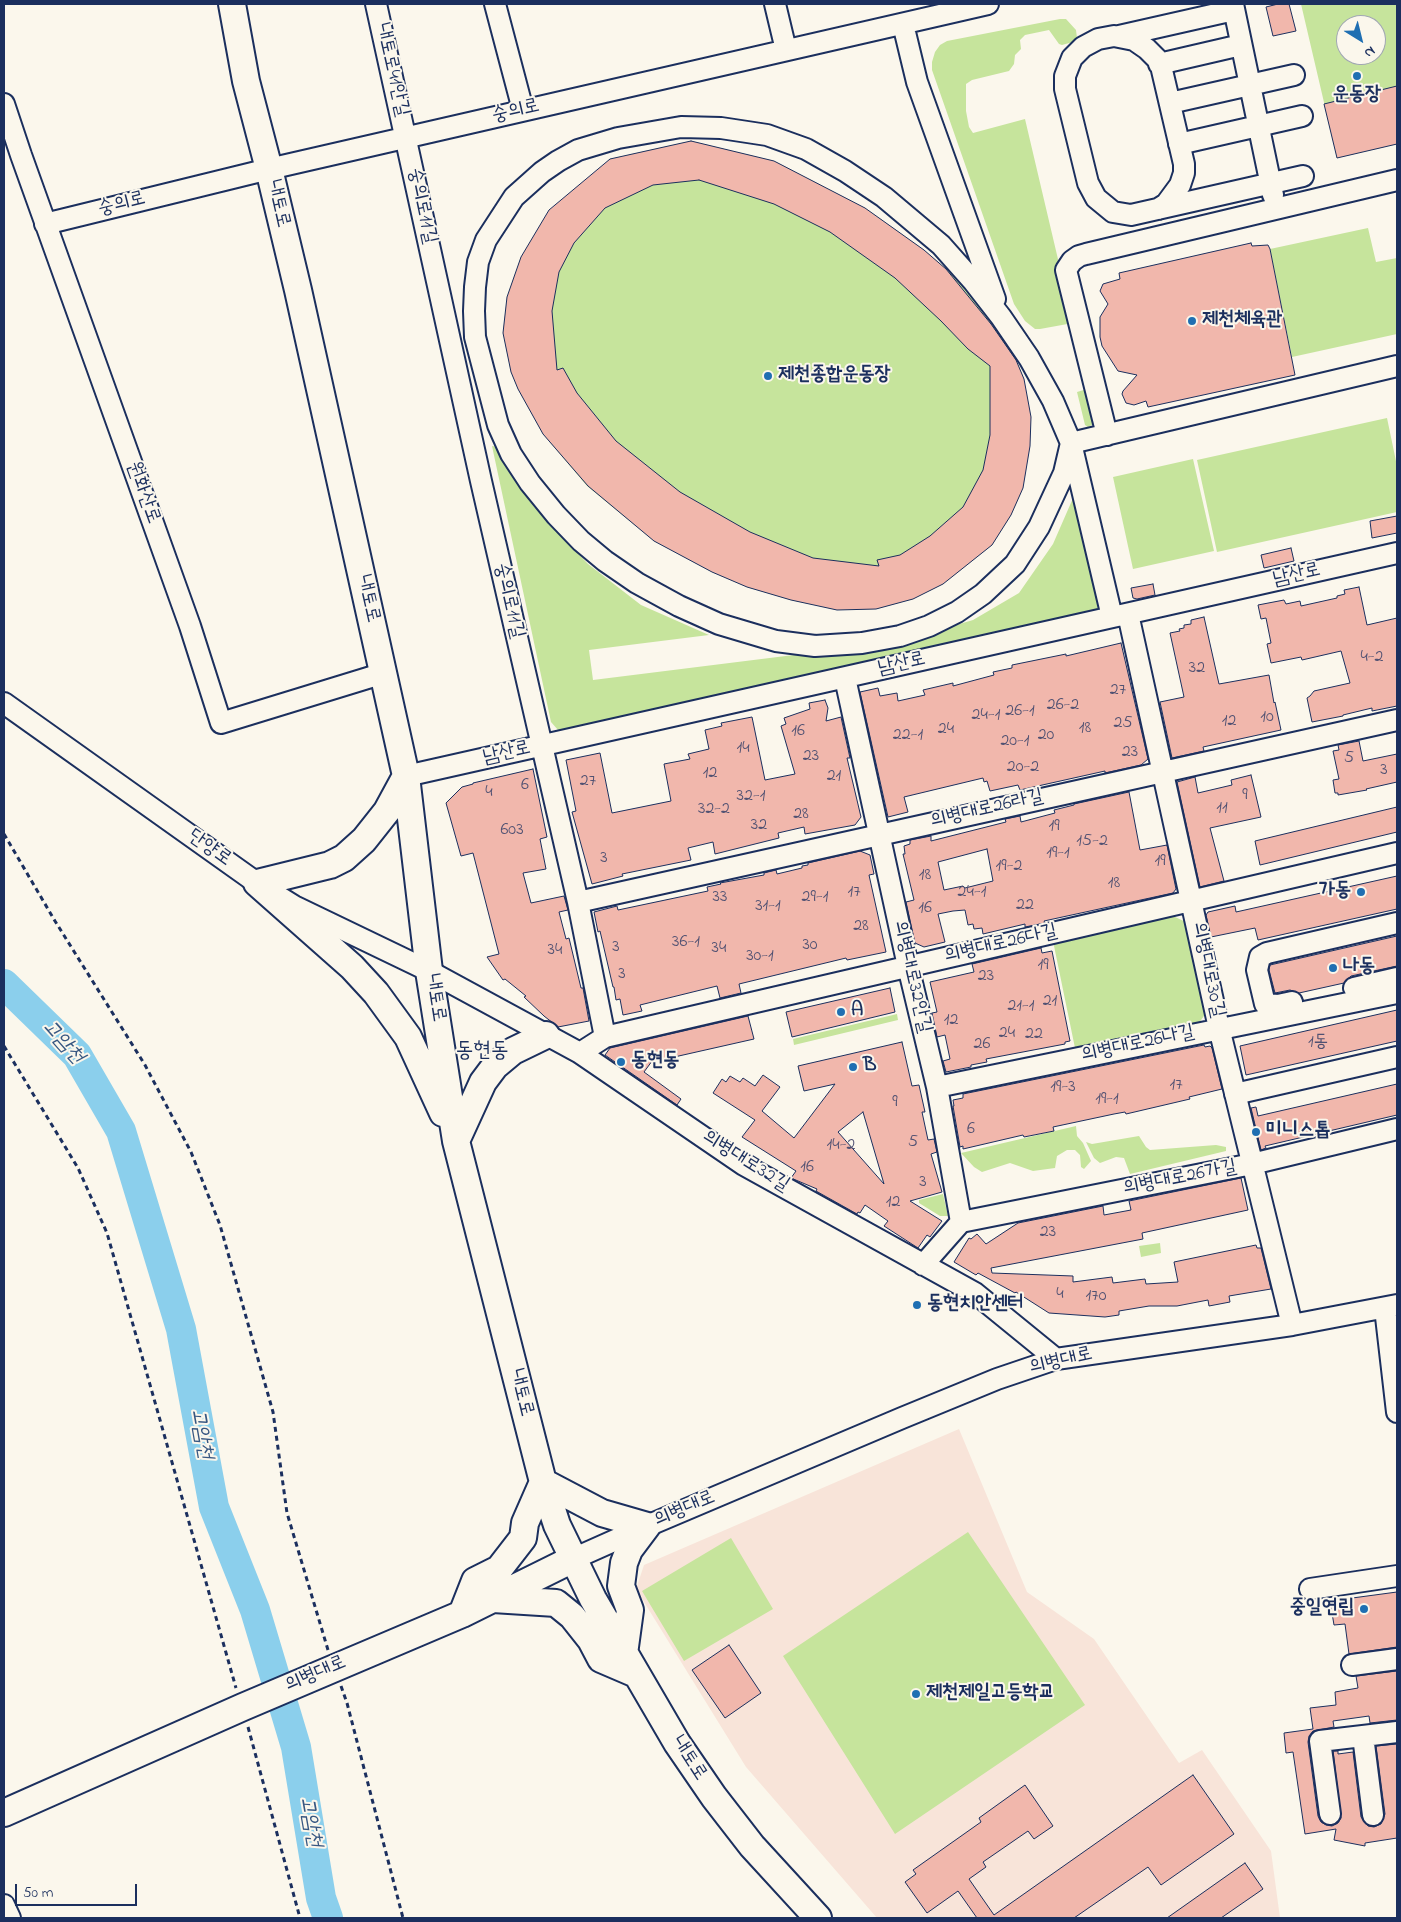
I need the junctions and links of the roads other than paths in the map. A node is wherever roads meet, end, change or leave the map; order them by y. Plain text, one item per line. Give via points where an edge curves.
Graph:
1 (232, 4) edge
2 (376, 4) edge
3 (495, 4) edge
4 (775, 4) edge
5 (988, 4) edge
6 (1234, 7) edge
7 (902, 24) junction
8 (1117, 36) junction
9 (1241, 45) junction
10 (786, 50) junction
11 (1159, 64) junction
12 (1294, 75) dead end
13 (1250, 85) junction
14 (1170, 103) junction
15 (4, 104) edge
16 (523, 110) junction
17 (1302, 116) dead end
18 (1258, 126) junction
19 (406, 137) junction
20 (1179, 144) junction
21 (269, 168) junction
22 (1303, 176) dead end
23 (1397, 180) edge
24 (1270, 183) junction
25 (1158, 209) junction
26 (1276, 209) junction
27 (45, 224) junction
28 (1001, 317) junction
29 (1397, 366) edge
30 (1106, 435) junction
31 (1071, 443) junction
32 (1397, 553) edge
33 (1120, 616) junction
34 (384, 673) junction
35 (845, 678) junction
36 (4, 703) edge
37 (1397, 720) edge
38 (541, 746) junction
39 (1162, 771) junction
40 (406, 776) junction
41 (878, 834) junction
42 (1397, 853) edge
43 (257, 883) junction
44 (1191, 901) junction
45 (578, 902) junction
46 (1397, 923) edge
47 (908, 966) junction
48 (429, 971) junction
49 (1397, 978) edge
50 (1397, 993) edge
51 (1219, 1028) junction
52 (546, 1035) junction
53 (604, 1037) junction
54 (580, 1053) junction
55 (1397, 1057) edge
56 (937, 1087) junction
57 (1235, 1094) junction
58 (1397, 1128) edge
59 (456, 1141) junction
60 (1252, 1164) junction
61 (961, 1222) junction
62 (923, 1265) junction
63 (1391, 1307) edge
64 (1292, 1326) junction
65 (1056, 1359) junction
66 (1397, 1412) edge
67 (543, 1482) junction
68 (647, 1526) junction
69 (573, 1559) junction
70 (1397, 1576) edge
71 (1310, 1589) dead end
72 (492, 1599) junction
73 (462, 1614) junction
74 (1397, 1659) edge
75 (630, 1664) junction
76 (1352, 1665) dead end
77 (1397, 1732) edge
78 (1363, 1736) junction
79 (4, 1813) edge
80 (1330, 1814) dead end
81 (1373, 1815) dead end
82 (4, 1905) edge
83 (10, 1918) edge
84 (818, 1918) edge

1 - 21 main road, 내토로 via 246,81
2 - 19 street, 내토로41안길
3 - 16 street
4 - 10 street
5 - 7 street, 숭의로
6 - 8 street
6 - 9 street
7 - 10 street, 숭의로
7 - 28 street via 917,82
8 - 11 street via 1143,45
8 - 25 street via 1090,43 1077,52 1068,66 1065,89 1074,127 1088,183 1096,198 1113,212 1123,215
9 - 11 street
9 - 13 street
10 - 16 street, 숭의로
11 - 14 street
12 - 13 street
13 - 14 street
13 - 18 street
14 - 20 street
15 - 27 street, 원화산로
16 - 19 street, 숭의로
17 - 18 street
18 - 20 street
18 - 24 street
19 - 21 street, 숭의로
19 - 38 street, 숭의로11길
20 - 25 street via 1184,173 1180,185 1166,204
21 - 27 street, 숭의로
21 - 34 main road, 내토로
22 - 24 street
23 - 26 street
24 - 25 street
24 - 26 street
26 - 30 street via 1086,254 1068,264 1066,270
27 - 34 street, 원화산로 via 190,626 221,723
28 - 31 street, 의병대로30길 via 1053,401
28 - 31 street via 929,234 884,197 845,171 806,149 767,135 721,128 681,127 618,138 578,150 527,185 509,204 486,240 478,262 474,311 478,351 498,425 511,454 556,515 581,541 637,583 719,624 776,641 814,646 862,643 922,629 957,612 999,579 1027,547 1052,502 1064,473
29 - 30 street
30 - 31 street
31 - 33 street, 의병대로30길
32 - 33 street, 남산로
33 - 35 street, 남산로
33 - 39 street, 의병대로30길
34 - 40 main road, 내토로
35 - 38 street, 남산로
35 - 41 street, 의병대로32안길
36 - 43 street, 단양로
37 - 39 street, 의병대로26라길
38 - 40 street, 남산로
38 - 45 street, 숭의로11길
39 - 41 street, 의병대로26라길
39 - 44 street, 의병대로30길
40 - 43 main road via 387,811 364,840 344,858 330,865
40 - 48 main road, 내토로
41 - 45 street, 의병대로26라길
41 - 47 street, 의병대로32안길
42 - 44 street, 의병대로26다길
43 - 48 street, 단양로 via 294,906
43 - 59 main road via 352,967 376,993 408,1037
44 - 47 street, 의병대로26다길
44 - 51 street, 의병대로30길
45 - 53 street, 숭의로11길
46 - 49 street via 1267,953 1260,957 1256,970 1263,1001 1270,1006
47 - 53 street, 의병대로26다길
47 - 56 street, 의병대로32안길
48 - 52 street, 의병대로32길
48 - 59 main road, 내토로
50 - 51 street, 의병대로26나길
51 - 56 street, 의병대로26나길
51 - 57 street, 의병대로30길
52 - 54 street, 의병대로32길
52 - 59 main road via 513,1052 495,1066 483,1082
53 - 54 street
54 - 62 street, 의병대로32길 via 744,1165
55 - 57 street
56 - 61 street, 의병대로32안길
57 - 60 street, 의병대로30길
58 - 60 street, 의병대로26가길
59 - 67 main road, 내토로
60 - 61 street, 의병대로26가길
60 - 64 street, 의병대로30길
61 - 62 street
62 - 65 street, 의병대로32길 via 974,1293
63 - 64 street, 의병대로
63 - 66 street
64 - 65 street, 의병대로
65 - 68 street, 의병대로 via 928,1407
67 - 68 main road via 602,1513
67 - 69 main road, 내토로 via 557,1525
67 - 73 main road via 525,1523 523,1538 499,1569 475,1581
68 - 69 street, 의병대로
68 - 75 main road via 629,1550 621,1586 630,1610
69 - 72 main road, 의병대로
69 - 75 main road, 내토로
70 - 71 street
72 - 73 main road, 의병대로
72 - 75 main road via 556,1603 572,1616 601,1659
73 - 79 main road, 의병대로
74 - 76 street
75 - 84 main road, 내토로 via 714,1797 752,1846
77 - 78 street
78 - 80 street via 1320,1741
78 - 81 street
82 - 83 street

